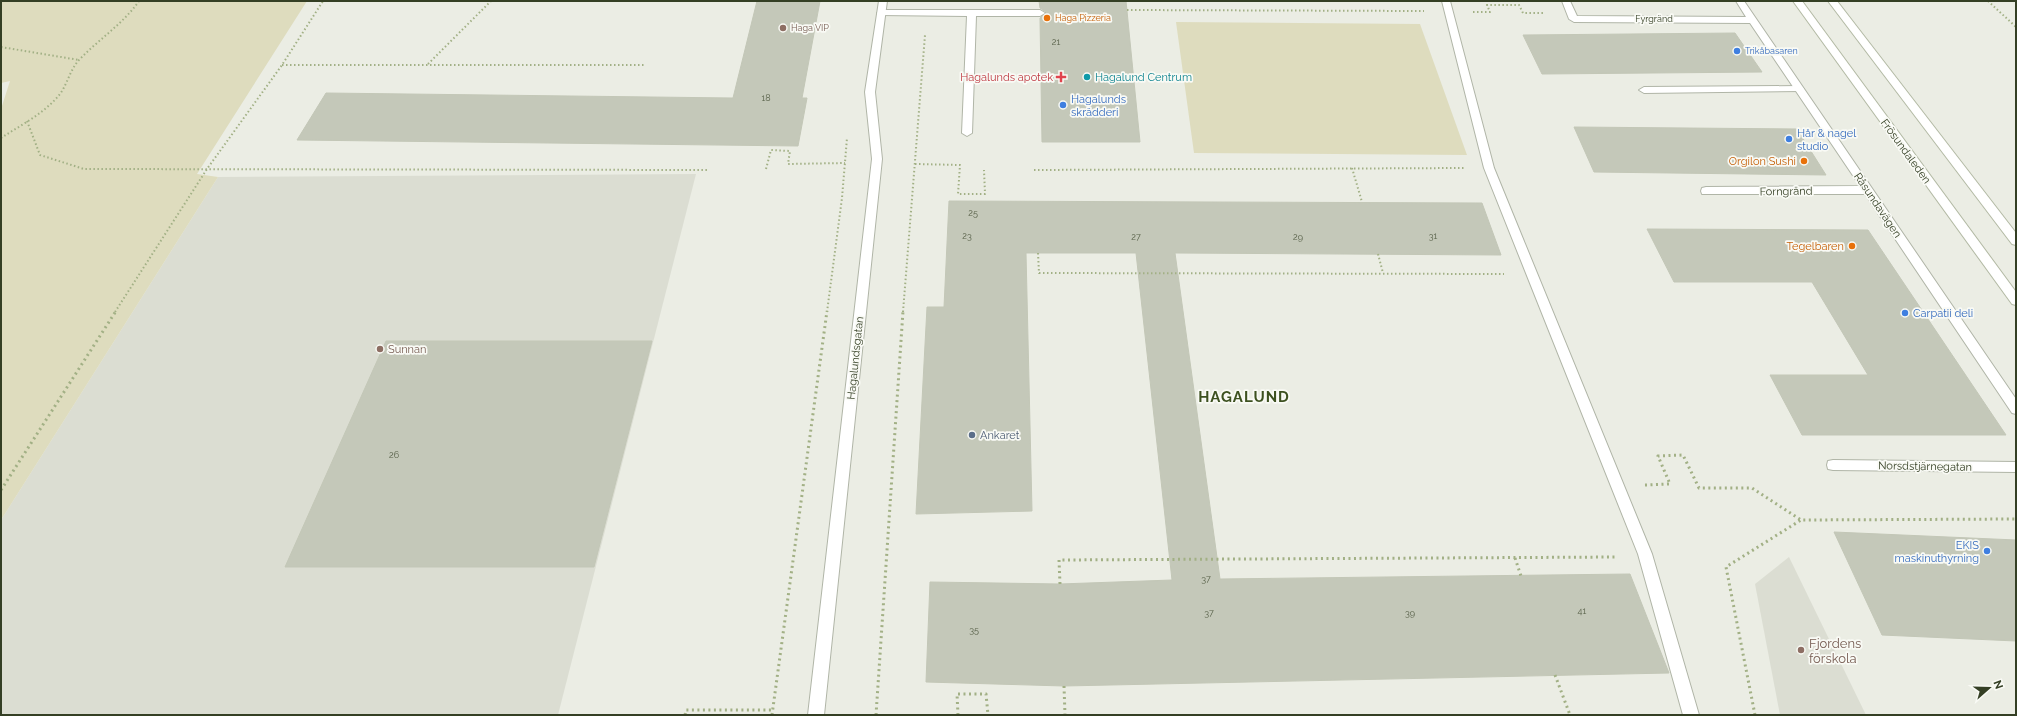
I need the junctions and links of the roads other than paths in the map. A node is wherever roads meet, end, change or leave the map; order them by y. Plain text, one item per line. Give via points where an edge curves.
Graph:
1 (1566, 1) edge
2 (1740, 1) edge
3 (1797, 1) edge
4 (1832, 1) edge
5 (1448, 6) edge
6 (883, 7) edge
7 (972, 13) junction
8 (1040, 13) dead end
9 (1753, 20) junction
10 (1799, 89) junction
11 (1644, 90) dead end
12 (967, 134) dead end
13 (1867, 190) junction
14 (1706, 191) dead end
15 (2016, 241) edge
16 (2016, 301) edge
17 (2016, 409) edge
18 (1833, 465) dead end
19 (2016, 467) edge
20 (816, 715) edge
21 (1691, 715) edge

1 - 9 street, Fyrgränd via 1574,19
2 - 9 street, Råsundavägen
3 - 16 street, Frösundaleden
4 - 15 street
5 - 21 street via 1489,168 1646,557
6 - 7 street via 926,13
6 - 20 street, Hagalundsgatan via 870,92 878,159
7 - 8 street
7 - 12 street
9 - 10 street, Råsundavägen
10 - 11 street
10 - 13 street, Råsundavägen
13 - 14 street, Forngränd
13 - 17 street, Råsundavägen
18 - 19 street, Norsdstjärnegatan

